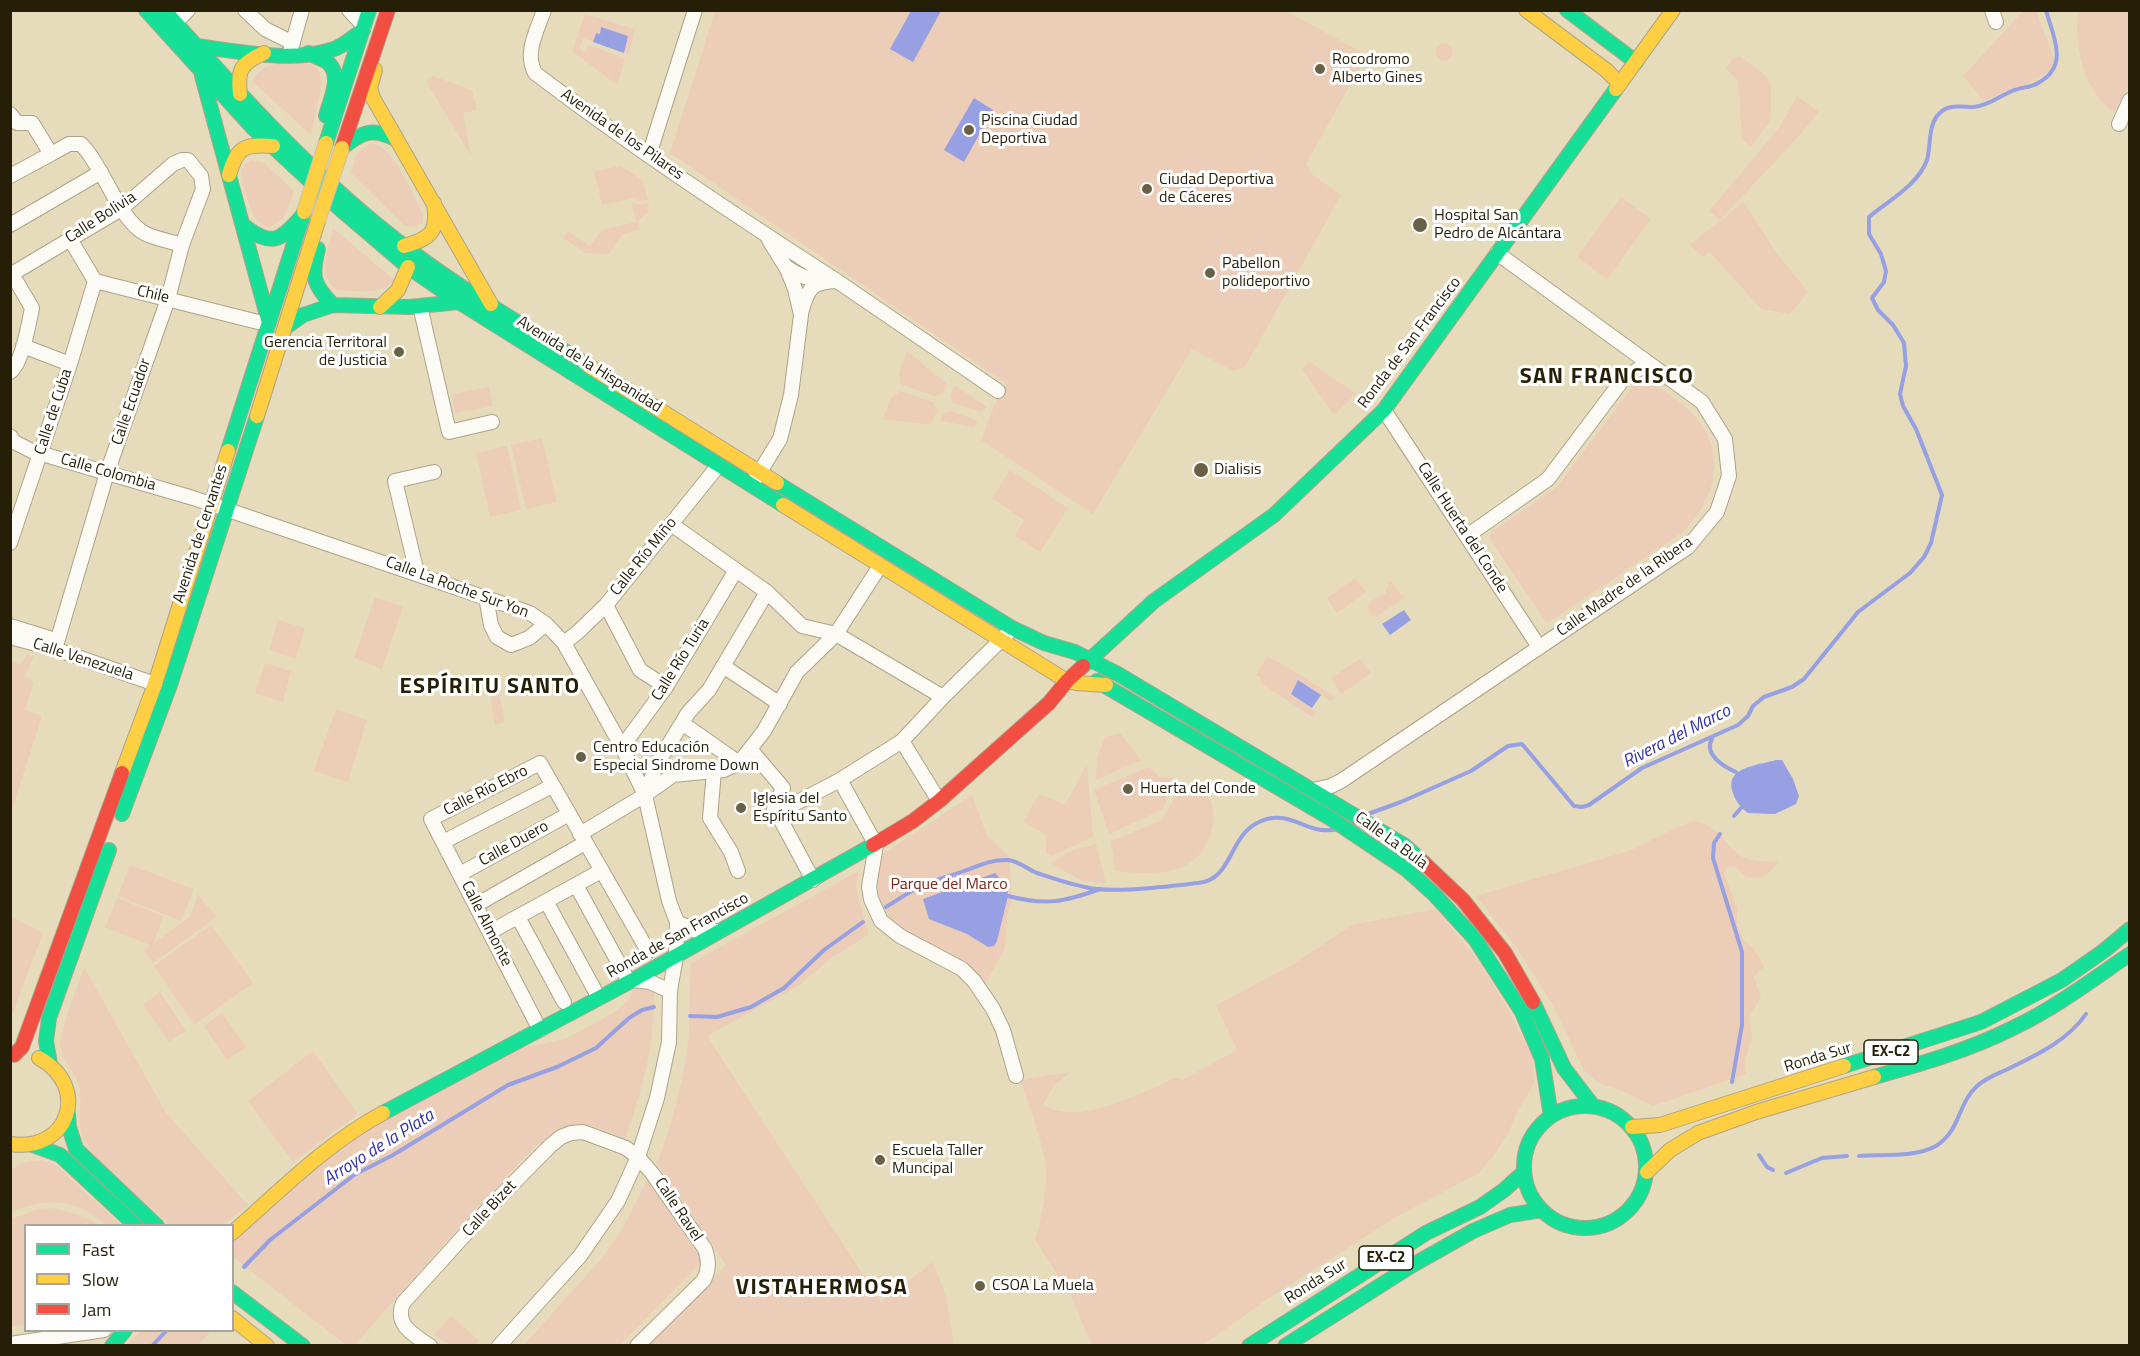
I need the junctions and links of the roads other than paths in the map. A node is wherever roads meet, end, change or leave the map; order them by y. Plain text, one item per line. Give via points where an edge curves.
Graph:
1 (146, 10) edge
2 (164, 10) edge
3 (188, 10) edge
4 (245, 10) edge
5 (349, 10) edge
6 (369, 10) edge
7 (388, 10) edge
8 (544, 10) edge
9 (695, 10) edge
10 (1526, 10) edge
11 (1567, 10) edge
12 (1673, 10) edge
13 (297, 13) edge
14 (175, 23) junction
15 (364, 28) junction
16 (196, 46) junction
17 (291, 48) junction
18 (264, 53) junction
19 (308, 53) junction
20 (372, 57) junction
21 (1636, 62) junction
22 (201, 72) junction
23 (1620, 84) junction
24 (240, 94) junction
25 (2130, 100) edge
26 (13, 121) edge
27 (2119, 124) dead end
28 (327, 139) junction
29 (396, 140) junction
30 (273, 146) junction
31 (342, 148) junction
32 (51, 154) junction
33 (650, 155) junction
34 (188, 160) joint
35 (101, 172) junction
36 (10, 176) edge
37 (229, 177) junction
38 (434, 202) junction
39 (121, 209) junction
40 (304, 212) junction
41 (10, 225) edge
42 (243, 225) junction
43 (764, 234) junction
44 (314, 235) junction
45 (70, 239) junction
46 (182, 245) junction
47 (404, 246) junction
48 (1497, 253) junction
49 (408, 267) junction
50 (11, 274) edge
51 (819, 275) junction
52 (796, 280) junction
53 (94, 281) junction
54 (168, 299) junction
55 (459, 302) junction
56 (333, 305) junction
57 (420, 306) junction
58 (380, 307) junction
59 (493, 308) junction
60 (801, 315) junction
61 (264, 322) junction
62 (286, 327) junction
63 (23, 346) junction
64 (70, 364) junction
65 (1647, 364) junction
66 (10, 372) edge
67 (998, 391) dead end
68 (1384, 410) junction
69 (492, 422) dead end
70 (10, 436) edge
71 (40, 453) junction
72 (718, 466) junction
73 (760, 471) junction
74 (434, 472) dead end
75 (107, 473) junction
76 (746, 482) junction
77 (210, 505) junction
78 (226, 509) junction
79 (671, 524) junction
80 (1467, 536) junction
81 (10, 543) edge
82 (880, 566) junction
83 (736, 570) junction
84 (417, 573) junction
85 (767, 592) junction
86 (486, 597) junction
87 (606, 605) junction
88 (546, 624) junction
89 (10, 626) edge
90 (1012, 628) junction
91 (836, 634) junction
92 (10, 637) edge
93 (1001, 641) junction
94 (564, 643) junction
95 (56, 645) junction
96 (1111, 645) junction
97 (1539, 647) junction
98 (1092, 665) junction
99 (723, 666) junction
100 (1118, 674) junction
101 (1072, 682) junction
102 (155, 684) junction
103 (1106, 685) junction
104 (666, 687) junction
105 (943, 697) junction
106 (780, 704) junction
107 (682, 723) junction
108 (902, 741) junction
109 (622, 747) junction
110 (750, 749) junction
111 (739, 764) junction
112 (714, 771) junction
113 (840, 780) junction
114 (552, 786) junction
115 (1313, 790) junction
116 (645, 795) junction
117 (939, 801) junction
118 (777, 813) junction
119 (569, 814) junction
120 (431, 819) joint
121 (583, 838) junction
122 (443, 842) junction
123 (876, 845) junction
124 (601, 871) junction
125 (738, 871) dead end
126 (460, 874) junction
127 (813, 880) junction
128 (576, 885) junction
129 (546, 901) junction
130 (476, 905) junction
131 (518, 917) junction
132 (677, 922) junction
133 (2130, 929) edge
134 (490, 932) junction
135 (719, 932) junction
136 (648, 951) dead end
137 (2130, 954) edge
138 (676, 956) junction
139 (631, 981) junction
140 (670, 991) junction
141 (599, 998) junction
142 (564, 1002) dead end
143 (540, 1029) junction
144 (12, 1056) edge
145 (50, 1064) junction
146 (1015, 1073) dead end
147 (1593, 1106) junction
148 (68, 1114) junction
149 (1551, 1116) junction
150 (1632, 1127) junction
151 (33, 1145) junction
152 (13, 1147) edge
153 (639, 1157) junction
154 (1524, 1172) junction
155 (1647, 1173) junction
156 (1542, 1210) junction
157 (134, 1224) edge
158 (155, 1224) edge
159 (234, 1231) edge
160 (234, 1294) edge
161 (234, 1320) edge
162 (93, 1332) edge
163 (123, 1332) edge
164 (77, 1335) junction
165 (10, 1344) edge
166 (106, 1346) edge
167 (112, 1346) edge
168 (267, 1346) edge
169 (303, 1346) edge
170 (430, 1346) edge
171 (499, 1346) edge
172 (638, 1346) edge
173 (1249, 1346) edge
174 (1285, 1346) edge

1 - 22 main road, Avenida de la Hispanidad
2 - 14 main road, Avenida de la Hispanidad
3 - 14 street
4 - 17 street
5 - 15 street
6 - 15 main road, Avenida de Cervantes
7 - 20 main road, Avenida de Cervantes
8 - 33 street, Avenida de los Pilares via 530,56 535,73
9 - 33 street
10 - 23 main road
11 - 21 main road
12 - 21 main road, Ronda de San Francisco
13 - 17 street
14 - 16 main road, Avenida de la Hispanidad
15 - 19 main road via 332,50
15 - 28 main road, Avenida de Cervantes
16 - 18 main road
16 - 24 main road, Avenida de la Hispanidad
17 - 18 main road
17 - 19 main road
18 - 24 main road via 247,61 240,71
19 - 28 main road via 328,63 336,78 325,120
20 - 29 main road via 377,63 371,93
20 - 31 main road, Avenida de Cervantes
21 - 23 main road, Ronda de San Francisco
22 - 30 main road, Avenida de la Hispanidad
22 - 37 main road
23 - 48 main road, Ronda de San Francisco
24 - 47 main road, Avenida de la Hispanidad via 303,158
25 - 27 street
26 - 32 street via 32,123
28 - 40 main road, Avenida de Cervantes, bridge
29 - 31 main road via 386,133 369,130
29 - 38 main road
30 - 37 main road via 242,147 235,155
30 - 49 main road, Avenida de la Hispanidad
31 - 44 main road, Avenida de Cervantes, bridge
32 - 35 street via 69,144 81,144
32 - 36 street
33 - 43 street, Avenida de los Pilares
34 - 39 street, Calle Bolivia via 173,164
34 - 46 street, Calle Ecuador via 201,176 203,189
35 - 39 street
35 - 41 street
37 - 42 main road
38 - 47 main road via 431,234
38 - 59 main road
39 - 45 street, Calle Bolivia
39 - 46 street via 144,233
40 - 42 main road via 285,235 270,241 259,238
40 - 61 main road, Avenida de Cervantes
42 - 61 main road
43 - 51 street, Avenida de los Pilares
43 - 52 street
44 - 56 main road via 318,249 312,271 314,284
44 - 62 main road, Avenida de Cervantes
45 - 50 street, Calle Bolivia
45 - 53 street
46 - 54 street, Calle Ecuador
47 - 59 main road, Avenida de la Hispanidad
48 - 65 street, Calle Madre de la Ribera
48 - 68 main road, Ronda de San Francisco
49 - 55 main road, Avenida de la Hispanidad
49 - 58 main road via 400,289
50 - 63 street via 32,308
51 - 52 street
51 - 60 street via 805,297
51 - 67 street via 837,281
52 - 60 street
53 - 54 street, Chile
53 - 64 street, Calle de Cuba
54 - 61 street, Chile
54 - 75 street, Calle Ecuador
55 - 57 main road
55 - 72 main road, Avenida de la Hispanidad
56 - 58 main road
56 - 62 main road via 303,315
57 - 58 main road
57 - 69 street via 448,432
59 - 73 main road, Avenida de la Hispanidad
60 - 73 street via 791,395 780,439
61 - 77 main road, Avenida de Cervantes
62 - 78 main road, Avenida de Cervantes
63 - 64 street
63 - 66 street via 15,369
64 - 71 street, Calle de Cuba
65 - 80 street via 1624,378 1548,479
65 - 97 street, Calle Madre de la Ribera via 1702,402 1725,439 1729,476 1717,513 1688,547
68 - 80 street, Calle Huerta del Conde
68 - 96 main road, Ronda de San Francisco via 1274,515 1154,602
70 - 71 street, Calle Colombia via 14,442
71 - 75 street, Calle Colombia
71 - 81 street, Calle de Cuba
72 - 76 main road, Avenida de la Hispanidad
72 - 79 street, Calle Río Miño
73 - 76 street
73 - 90 main road, Avenida de la Hispanidad
74 - 84 street via 395,481
75 - 77 street, Calle Colombia
75 - 95 street, Calle Ecuador
76 - 82 main road, Avenida de la Hispanidad
77 - 78 street, Calle Colombia
77 - 102 main road, Avenida de Cervantes
78 - 84 street, Calle La Roche Sur Yon
78 - 145 main road, Avenida de Cervantes via 170,684 49,1018 45,1051
79 - 83 street
79 - 87 street, Calle Río Miño
80 - 97 street, Calle Huerta del Conde
82 - 91 street
82 - 93 main road, Avenida de la Hispanidad
83 - 85 street
83 - 104 street, Calle Río Turia
84 - 86 street, Calle La Roche Sur Yon
85 - 91 street via 802,626
85 - 99 street
86 - 88 street, Calle La Roche Sur Yon via 531,613
86 - 88 street via 497,637 511,645 529,638
87 - 94 street, Calle Río Miño
87 - 104 street via 640,670
88 - 94 street, Calle La Roche Sur Yon
89 - 95 street
90 - 93 street
90 - 98 main road, Avenida de la Hispanidad via 1075,652
91 - 105 street
91 - 106 street via 797,672
92 - 95 street, Calle Venezuela
93 - 101 main road, Avenida de la Hispanidad
93 - 105 street
94 - 109 street, Calle La Roche Sur Yon
95 - 102 street, Calle Venezuela
96 - 98 main road, Ronda de San Francisco
96 - 100 main road
97 - 115 street, Calle Madre de la Ribera via 1337,783
98 - 100 main road, Calle La Bula
98 - 101 main road, Ronda de San Francisco
98 - 103 main road, Calle La Bula via 1093,678
99 - 106 street
99 - 107 street
100 - 115 main road, Calle La Bula
101 - 103 main road, Calle La Bula
101 - 117 main road, Ronda de San Francisco
102 - 144 main road, Avenida de Cervantes via 22,1047
103 - 149 main road, Calle La Bula via 1330,818 1406,869 1434,894 1466,928 1522,1012 1542,1059
104 - 109 street, Calle Río Turia
105 - 108 street
106 - 110 street
107 - 111 street
107 - 116 street via 657,764
108 - 113 street
108 - 117 street
109 - 116 street, Calle La Roche Sur Yon
110 - 111 street
110 - 118 street via 783,788 774,809
111 - 112 street
112 - 116 street via 673,776
112 - 125 street via 710,818
113 - 118 street
113 - 123 street
114 - 119 street
114 - 120 street, Calle Río Ebro via 540,764
114 - 122 street
115 - 147 main road, Calle La Bula via 1404,846 1463,900 1505,953 1540,1014 1564,1068
116 - 121 street
116 - 132 street, Calle La Roche Sur Yon
117 - 123 main road, Ronda de San Francisco
118 - 127 street
119 - 121 street
119 - 126 street, Calle Duero
120 - 122 street, Calle Almonte
121 - 124 street
121 - 130 street
122 - 126 street, Calle Almonte
123 - 127 main road, Ronda de San Francisco
123 - 146 street via 869,887 881,921 900,936 962,969 974,981 1003,1030
124 - 128 street
124 - 136 street
126 - 130 street, Calle Almonte
127 - 135 main road, Ronda de San Francisco
128 - 129 street
128 - 139 street
129 - 131 street
129 - 141 street
130 - 134 street, Calle Almonte
131 - 134 street
131 - 142 street
132 - 135 street via 696,931
132 - 138 street, Calle La Roche Sur Yon
133 - 150 main road, Ronda Sur / EX-C2 via 2062,981 1981,1022 1660,1125
134 - 143 street, Calle Almonte
135 - 138 main road, Ronda de San Francisco
137 - 155 main road, Ronda Sur / EX-C2 via 2054,1007 2012,1029 1926,1062 1698,1133 1670,1150
138 - 139 main road, Ronda de San Francisco
138 - 140 street, Calle La Roche Sur Yon
139 - 140 street via 650,982
139 - 141 main road, Ronda de San Francisco
140 - 153 street, Calle La Roche Sur Yon via 669,1042
141 - 143 main road, Ronda de San Francisco
143 - 159 main road, Ronda de San Francisco via 368,1121 320,1156
144 - 145 main road via 33,1055
145 - 148 main road via 66,1085
147 - 149 main road, EX-C2 via 1564,1109
147 - 150 main road, EX-C2 via 1621,1117
148 - 151 main road via 47,1139
148 - 158 main road via 76,1149
149 - 154 main road, EX-C2 via 1530,1140
150 - 155 main road, EX-C2 via 1646,1156
151 - 152 main road
151 - 157 main road via 60,1155
153 - 170 street, Calle Bizet via 583,1132 561,1137 550,1146 403,1303 403,1325
153 - 171 street, Calle La Roche Sur Yon via 618,1201 580,1256
153 - 172 street, Calle Ravel via 693,1231 709,1260 704,1280
154 - 156 main road, EX-C2 via 1533,1199
154 - 173 main road, Ronda Sur / EX-C2 via 1480,1207 1426,1233
155 - 156 main road, EX-C2 via 1637,1202 1614,1222 1584,1229 1554,1220
156 - 174 main road, EX-C2 via 1510,1215 1473,1232 1411,1266
160 - 169 main road
161 - 168 main road
162 - 164 street
163 - 167 main road
164 - 165 street
164 - 166 street via 98,1338

